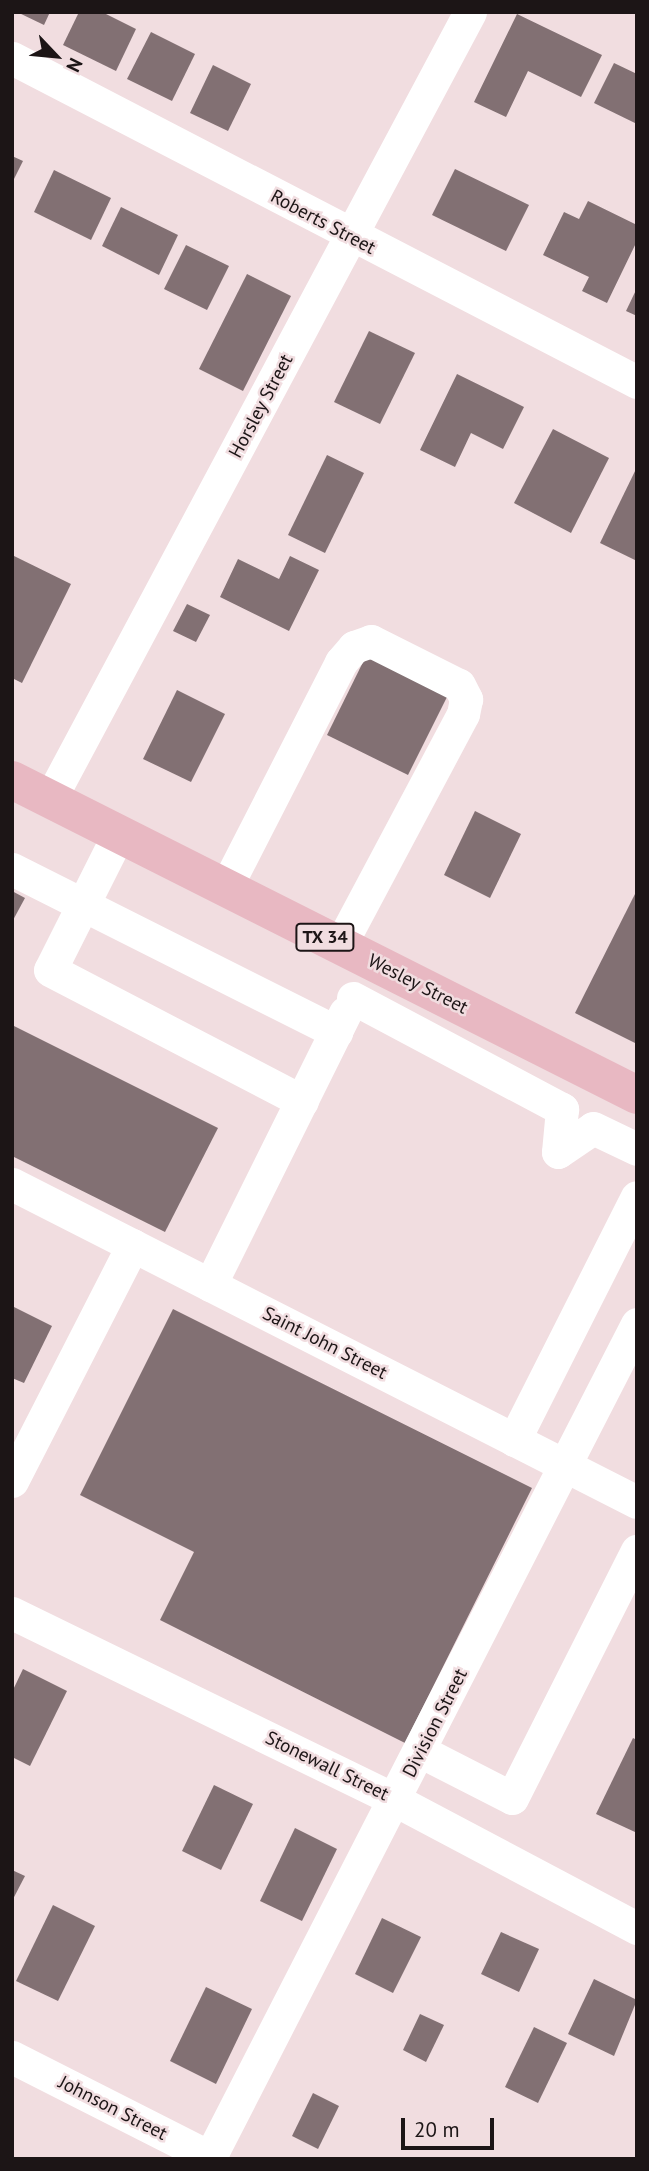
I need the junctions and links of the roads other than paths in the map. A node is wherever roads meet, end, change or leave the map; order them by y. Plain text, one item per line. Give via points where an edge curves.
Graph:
1 (470, 12) edge
2 (12, 58) edge
3 (351, 237) junction
4 (637, 382) edge
5 (12, 780) edge
6 (50, 799) junction
7 (119, 833) junction
8 (12, 869) edge
9 (226, 887) junction
10 (83, 903) junction
11 (355, 953) junction
12 (353, 998) junction
13 (336, 1032) junction
14 (637, 1095) edge
15 (302, 1101) junction
16 (637, 1149) edge
17 (12, 1184) edge
18 (637, 1197) edge
19 (132, 1245) junction
20 (210, 1285) junction
21 (637, 1324) edge
22 (629, 1361) edge
23 (514, 1440) junction
24 (566, 1466) junction
25 (12, 1481) edge
26 (637, 1502) edge
27 (637, 1551) edge
28 (12, 1613) edge
29 (420, 1751) junction
30 (395, 1800) junction
31 (637, 1928) edge
32 (12, 2057) edge
33 (211, 2158) edge

1 - 3 street, Horsley Street
2 - 3 street, Roberts Street
3 - 4 street, Roberts Street
3 - 6 street, Horsley Street
5 - 6 main road, Wesley Street / TX 34
6 - 7 main road, Wesley Street / TX 34
7 - 9 main road, Wesley Street / TX 34
7 - 10 street
8 - 10 street
9 - 11 main road, Wesley Street / TX 34
9 - 11 street via 341,662 354,647 371,641 459,685 467,699 463,714
10 - 13 street
10 - 15 street via 50,970
11 - 12 street
11 - 14 main road, Wesley Street / TX 34
12 - 13 street
12 - 16 street via 562,1109 558,1152 593,1128
13 - 15 street
15 - 20 street
17 - 19 street, Saint John Street
18 - 23 street
19 - 20 street, Saint John Street
19 - 25 street
20 - 23 street, Saint John Street
21 - 22 street, Division Street
22 - 24 street, Division Street
23 - 24 street, Saint John Street
24 - 26 street, Saint John Street
24 - 29 street, Division Street
27 - 29 street via 512,1798
28 - 30 street, Stonewall Street
29 - 30 street, Division Street
30 - 31 street, Stonewall Street
30 - 33 street, Division Street
32 - 33 street, Johnson Street

